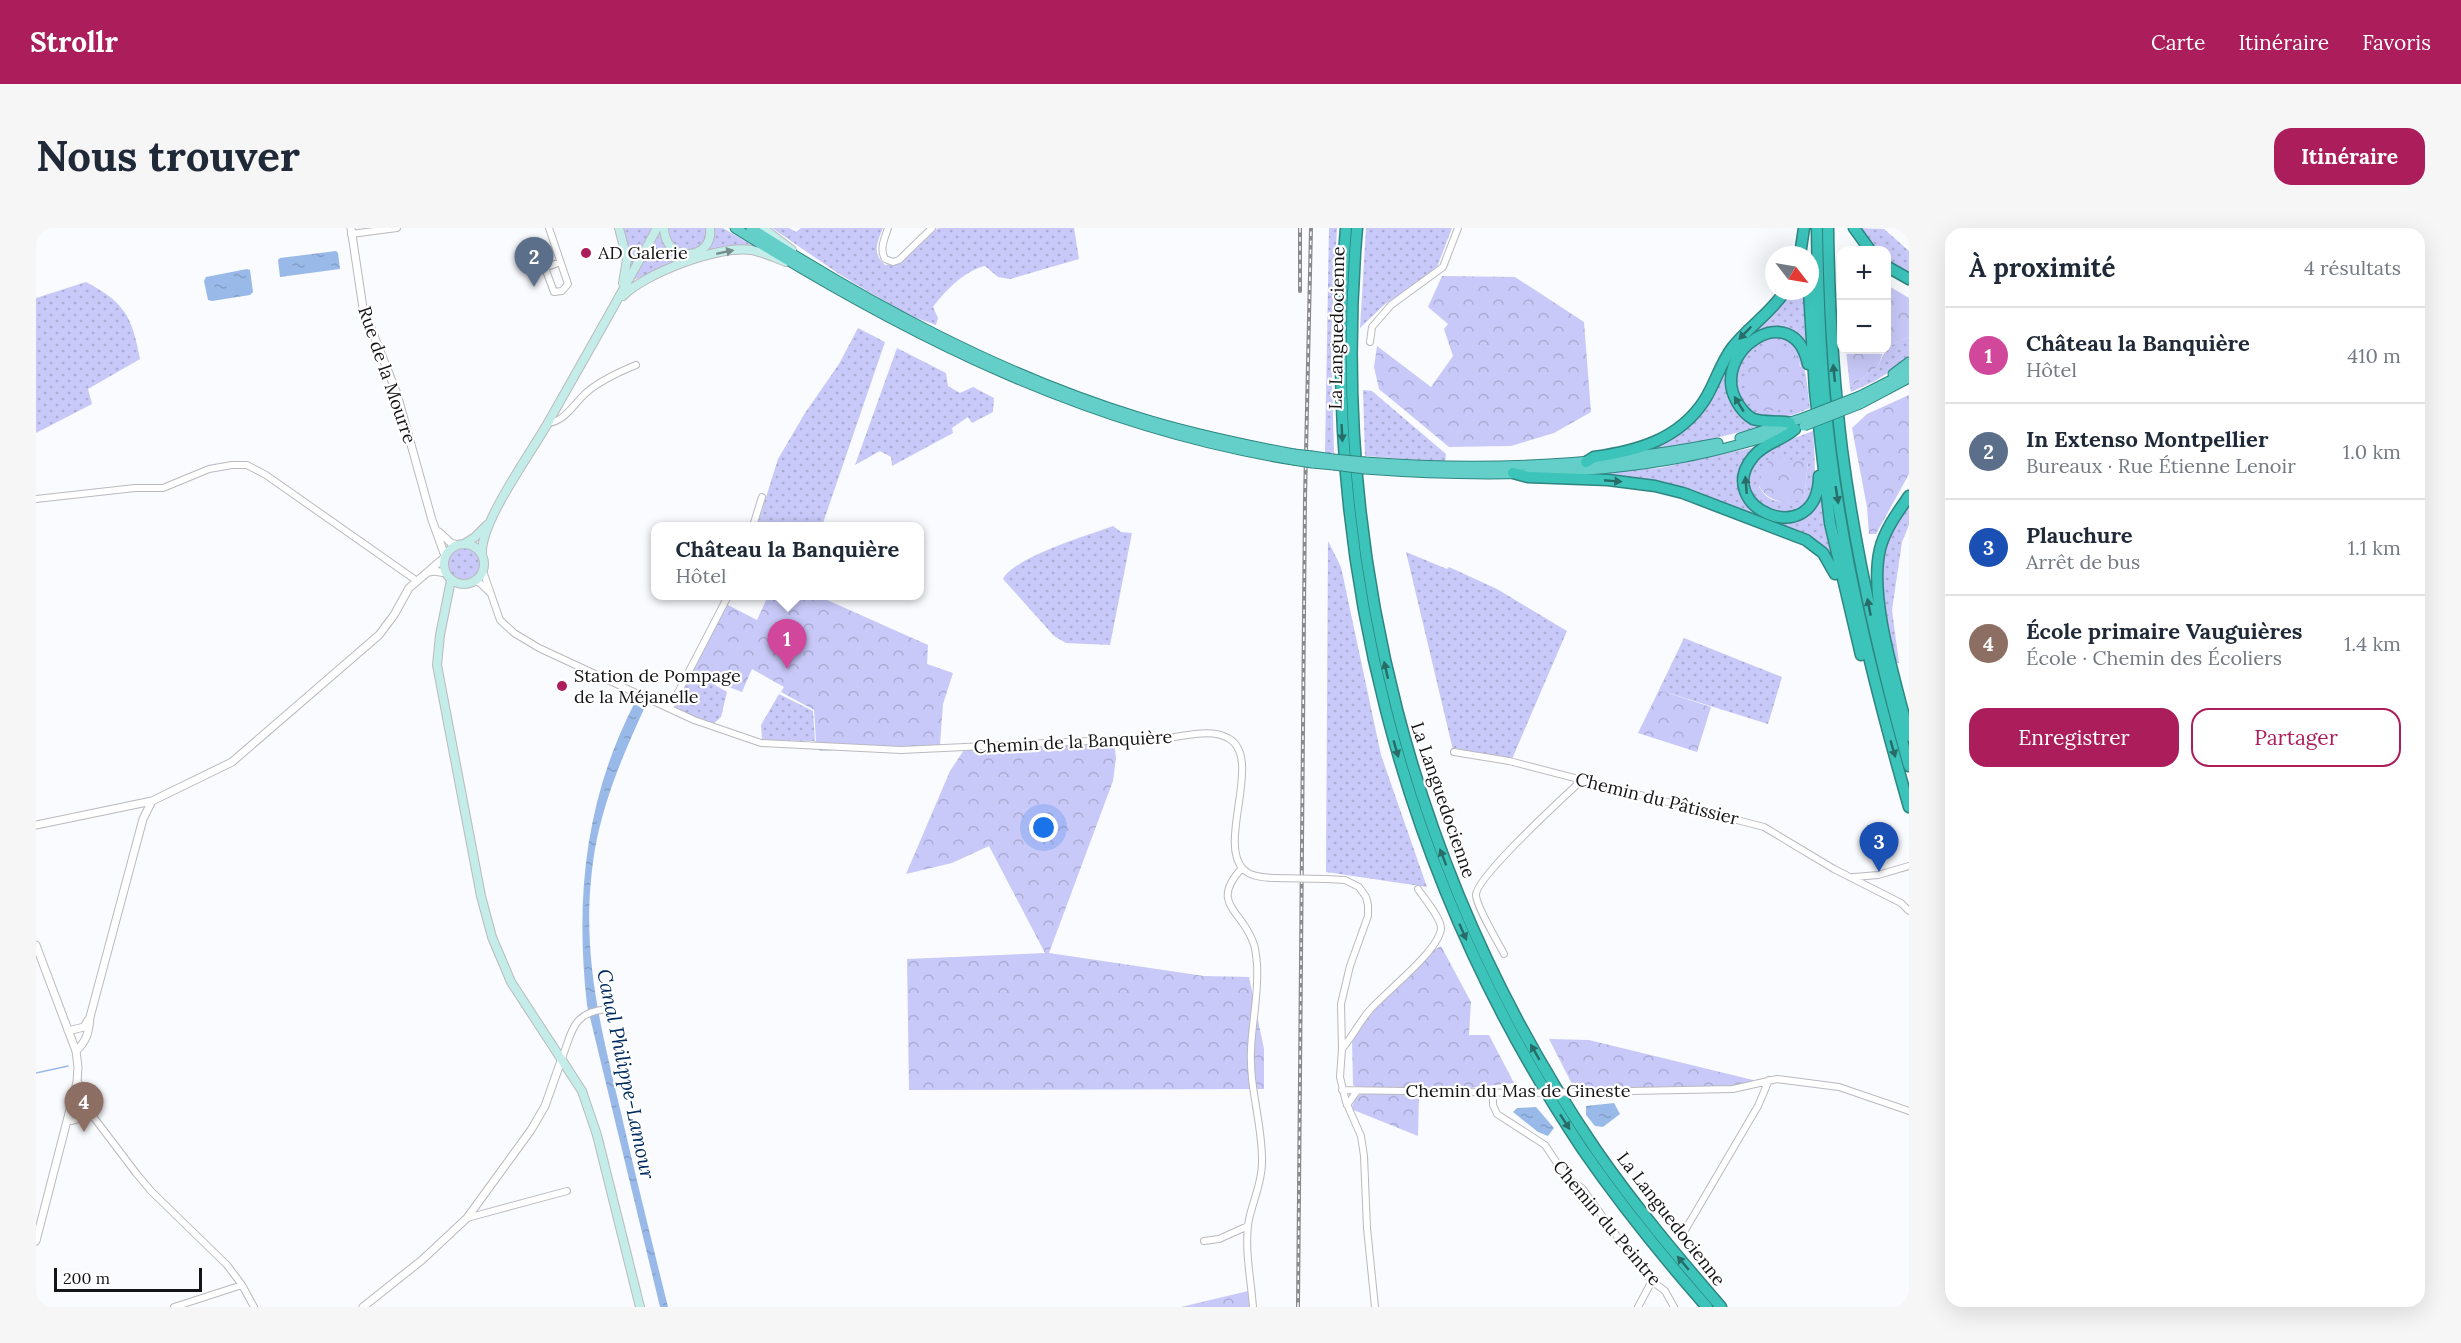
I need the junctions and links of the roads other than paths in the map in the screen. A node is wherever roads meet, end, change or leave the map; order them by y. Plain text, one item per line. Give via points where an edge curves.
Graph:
1 (397, 228) edge
2 (549, 228) edge
3 (619, 228) edge
4 (657, 228) edge
5 (664, 228) edge
6 (710, 228) edge
7 (735, 228) edge
8 (751, 228) edge
9 (763, 228) edge
10 (888, 228) edge
11 (932, 228) edge
12 (1346, 228) edge
13 (1357, 228) edge
14 (1458, 228) edge
15 (1806, 228) edge
16 (1817, 228) edge
17 (1828, 228) edge
18 (1854, 228) edge
19 (351, 231) edge
20 (1802, 246) edge
21 (1807, 246) edge
22 (1867, 246) edge
23 (560, 261) junction
24 (809, 264) junction
25 (794, 265) junction
26 (1891, 268) edge
27 (1909, 279) edge
28 (618, 300) junction
29 (1777, 300) edge
30 (1810, 300) edge
31 (1370, 342) dead end
32 (1909, 362) edge
33 (636, 365) dead end
34 (1909, 371) edge
35 (1909, 378) edge
36 (1889, 381) junction
37 (1909, 386) edge
38 (1815, 392) junction
39 (1874, 397) junction
40 (1860, 400) junction
41 (548, 423) junction
42 (1798, 424) junction
43 (1821, 446) junction
44 (1293, 457) junction
45 (1586, 462) junction
46 (1365, 465) junction
47 (1513, 473) junction
48 (1909, 496) edge
49 (762, 497) dead end
50 (36, 500) edge
51 (493, 517) junction
52 (432, 520) junction
53 (754, 522) edge
54 (461, 544) junction
55 (482, 555) junction
56 (445, 557) junction
57 (483, 571) junction
58 (426, 573) junction
59 (448, 577) junction
60 (417, 580) junction
61 (470, 583) junction
62 (492, 598) junction
63 (726, 600) edge
64 (1849, 611) junction
65 (444, 618) junction
66 (1877, 693) junction
67 (670, 708) junction
68 (1909, 736) edge
69 (1454, 752) dead end
70 (1909, 766) edge
71 (1582, 780) junction
72 (152, 801) junction
73 (1909, 807) edge
74 (36, 825) edge
75 (1909, 866) edge
76 (1242, 868) junction
77 (1849, 876) junction
78 (1418, 889) dead end
79 (1909, 911) edge
80 (36, 945) edge
81 (1504, 954) dead end
82 (608, 1009) dead end
83 (90, 1017) junction
84 (68, 1031) junction
85 (1342, 1049) junction
86 (76, 1051) junction
87 (562, 1058) junction
88 (1769, 1080) junction
89 (77, 1082) junction
90 (1342, 1090) junction
91 (1357, 1091) junction
92 (1493, 1092) junction
93 (1347, 1105) junction
94 (1909, 1110) edge
95 (92, 1115) junction
96 (68, 1119) junction
97 (567, 1191) dead end
98 (467, 1218) junction
99 (1248, 1226) junction
100 (1681, 1237) dead end
101 (36, 1241) edge
102 (1204, 1241) dead end
103 (1652, 1281) junction
104 (242, 1285) junction
105 (174, 1307) edge
106 (254, 1307) edge
107 (363, 1307) edge
108 (640, 1307) edge
109 (1253, 1307) edge
110 (1375, 1307) edge
111 (1638, 1307) edge
112 (1674, 1307) edge
113 (1707, 1307) edge
114 (1721, 1307) edge

1 - 19 street
2 - 23 street
3 - 28 main road via 627,259
4 - 28 main road
5 - 6 main road via 668,245 688,254 706,245
7 - 25 highway
8 - 24 highway
9 - 24 main road
10 - 11 street via 882,255 889,261 899,260
12 -> 113 highway, La Languedocienne via 1340,365 1348,507 1375,671 1409,794 1464,937 1528,1062 1597,1169
114 -> 13 highway, La Languedocienne via 1623,1188 1548,1074 1484,954 1430,822 1386,670 1359,512 1351,365
14 - 31 street via 1443,267 1391,305 1372,327
15 - 20 highway
15 - 21 highway
16 -> 66 highway via 1823,381 1831,455 1843,534
70 -> 17 highway via 1872,621 1850,507 1833,365
18 - 22 highway
19 - 52 street, Rue de la Mourre via 363,308 403,413
23 - 23 street via 545,268 554,292 562,291 568,284
24 - 44 highway via 964,348 1084,399
28 -> 25 main road via 649,276 730,251 752,250
25 - 44 highway via 924,337 1052,394 1172,435
26 - 27 highway
28 - 41 main road
29 -> 45 highway via 1730,351 1704,400 1682,427 1652,444
30 - 38 highway
32 - 36 highway
33 - 41 street via 611,376 587,392 562,419
34 - 36 highway
35 - 39 highway
36 - 40 highway
37 - 39 highway via 1879,399
42 -> 38 highway via 1753,418 1740,407 1733,394 1731,375 1740,352 1767,332 1786,333 1803,348
38 - 43 highway
39 - 40 highway
40 - 42 highway, bridge
41 - 51 main road
43 -> 42 highway via 1819,483 1810,506 1785,519 1760,512 1747,495 1746,468 1762,448 1787,436
42 - 45 highway via 1677,452
42 - 47 highway via 1687,457 1599,469
43 - 64 highway via 1830,523
44 - 46 highway, bridge
45 - 46 highway via 1466,467
46 - 47 highway via 1450,474
47 -> 64 highway via 1608,480 1672,490 1796,535 1829,561
48 - 68 highway via 1883,539 1876,582
49 - 53 street
50 - 60 street via 163,488 209,469 247,465
51 - 54 main road via 475,537
51 - 55 main road via 482,543
52 - 54 street, Rue de la Mourre via 444,539
52 - 56 street, Rue de la Mourre
54 - 55 main road via 474,547
54 - 56 main road
55 - 57 main road
56 - 58 street
56 - 59 main road
57 - 61 main road
57 - 62 street, Chemin de la Banquière
58 - 59 street via 434,571
58 - 60 street
59 - 61 main road
59 - 65 main road
60 - 72 street via 379,635 249,747 217,771
61 - 62 street, Chemin de la Banquière via 484,586
61 - 65 main road via 452,600
62 - 67 street, Chemin de la Banquière via 504,625 539,648
63 - 67 street
64 - 66 highway via 1868,681
65 - 87 main road via 438,651 440,682 481,896 492,937 511,982
66 -> 73 highway
67 - 76 street, Chemin de la Banquière via 761,742 836,748 901,750 1212,733 1226,736 1236,744 1242,760 1236,843
69 - 71 street, Chemin du Pâtissier via 1496,758
71 - 77 street, Chemin du Pâtissier via 1764,827
71 - 81 street via 1508,851 1477,890 1477,902
72 - 74 street
72 - 83 street via 143,819
75 - 77 street via 1863,878
76 - 85 street, bridge via 1252,875 1273,878 1346,880 1359,887 1366,897 1368,916 1341,1005
76 - 99 street via 1228,888 1227,900 1253,941 1258,979 1251,1061 1262,1162
77 - 79 street, Chemin du Pâtissier
78 - 85 street via 1441,929 1410,972 1369,1011
80 - 84 street
82 - 87 street via 581,1016
83 - 84 street via 84,1027
83 - 86 street via 85,1042
84 - 86 street
85 - 90 street
86 - 89 street
87 - 98 street via 545,1106 531,1130
87 - 108 main road via 582,1091 595,1128
88 - 92 street, Chemin du Mas de Gineste, bridge via 1733,1089
88 - 94 street, Chemin du Mas de Gineste via 1831,1085
88 - 100 street via 1758,1106
89 - 95 street
89 - 96 street
90 - 91 street, Chemin du Mas de Gineste
90 - 93 street
91 - 92 street, Chemin du Mas de Gineste
91 - 93 street
92 - 103 street, Chemin du Peintre via 1497,1114 1545,1145 1567,1178 1582,1188
93 - 110 street via 1365,1156 1366,1228
95 - 96 street
95 - 104 street via 151,1191 199,1235
96 - 101 street
97 - 98 street
98 - 107 street
99 - 102 street
99 - 109 street via 1247,1264
103 - 111 street
103 - 112 street, Chemin du Peintre via 1665,1291
104 - 105 street
104 - 106 street

